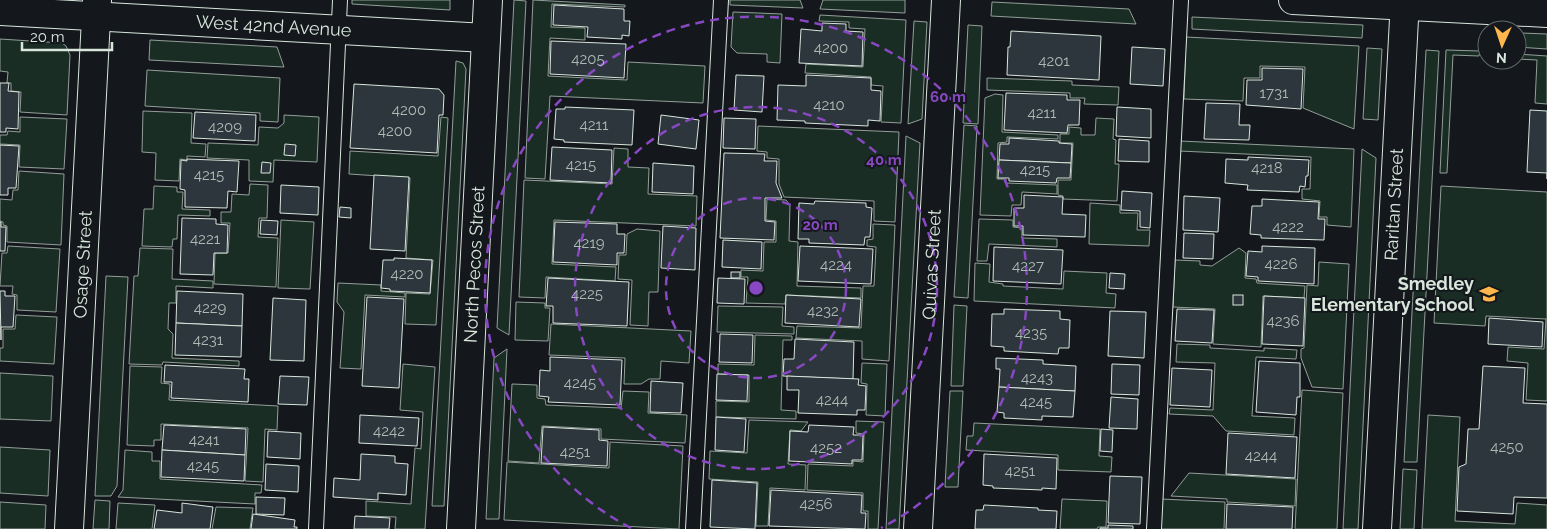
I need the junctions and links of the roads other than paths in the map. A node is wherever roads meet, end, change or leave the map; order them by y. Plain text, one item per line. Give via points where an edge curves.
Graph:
1 (340, 0) edge
2 (488, 0) edge
3 (721, 0) edge
4 (946, 0) edge
5 (1181, 0) edge
6 (1293, 0) edge
7 (1405, 3) edge
8 (96, 8) edge
9 (0, 11) edge
10 (1547, 13) edge
11 (338, 30) junction
12 (486, 38) junction
13 (70, 529) edge
14 (316, 529) edge
15 (461, 529) edge
16 (693, 529) edge
17 (918, 529) edge
18 (1154, 529) edge
19 (1377, 529) edge

1 - 11 lane
2 - 12 street, North Pecos Street
3 - 16 lane
4 - 17 street, Quivas Street
5 - 18 lane
6 - 7 street
7 - 10 street
7 - 19 street, Raritan Street
8 - 9 street, West 42nd Avenue
8 - 11 street, West 42nd Avenue
8 - 13 street, Osage Street
11 - 12 street, West 42nd Avenue
11 - 14 lane
12 - 15 street, North Pecos Street

